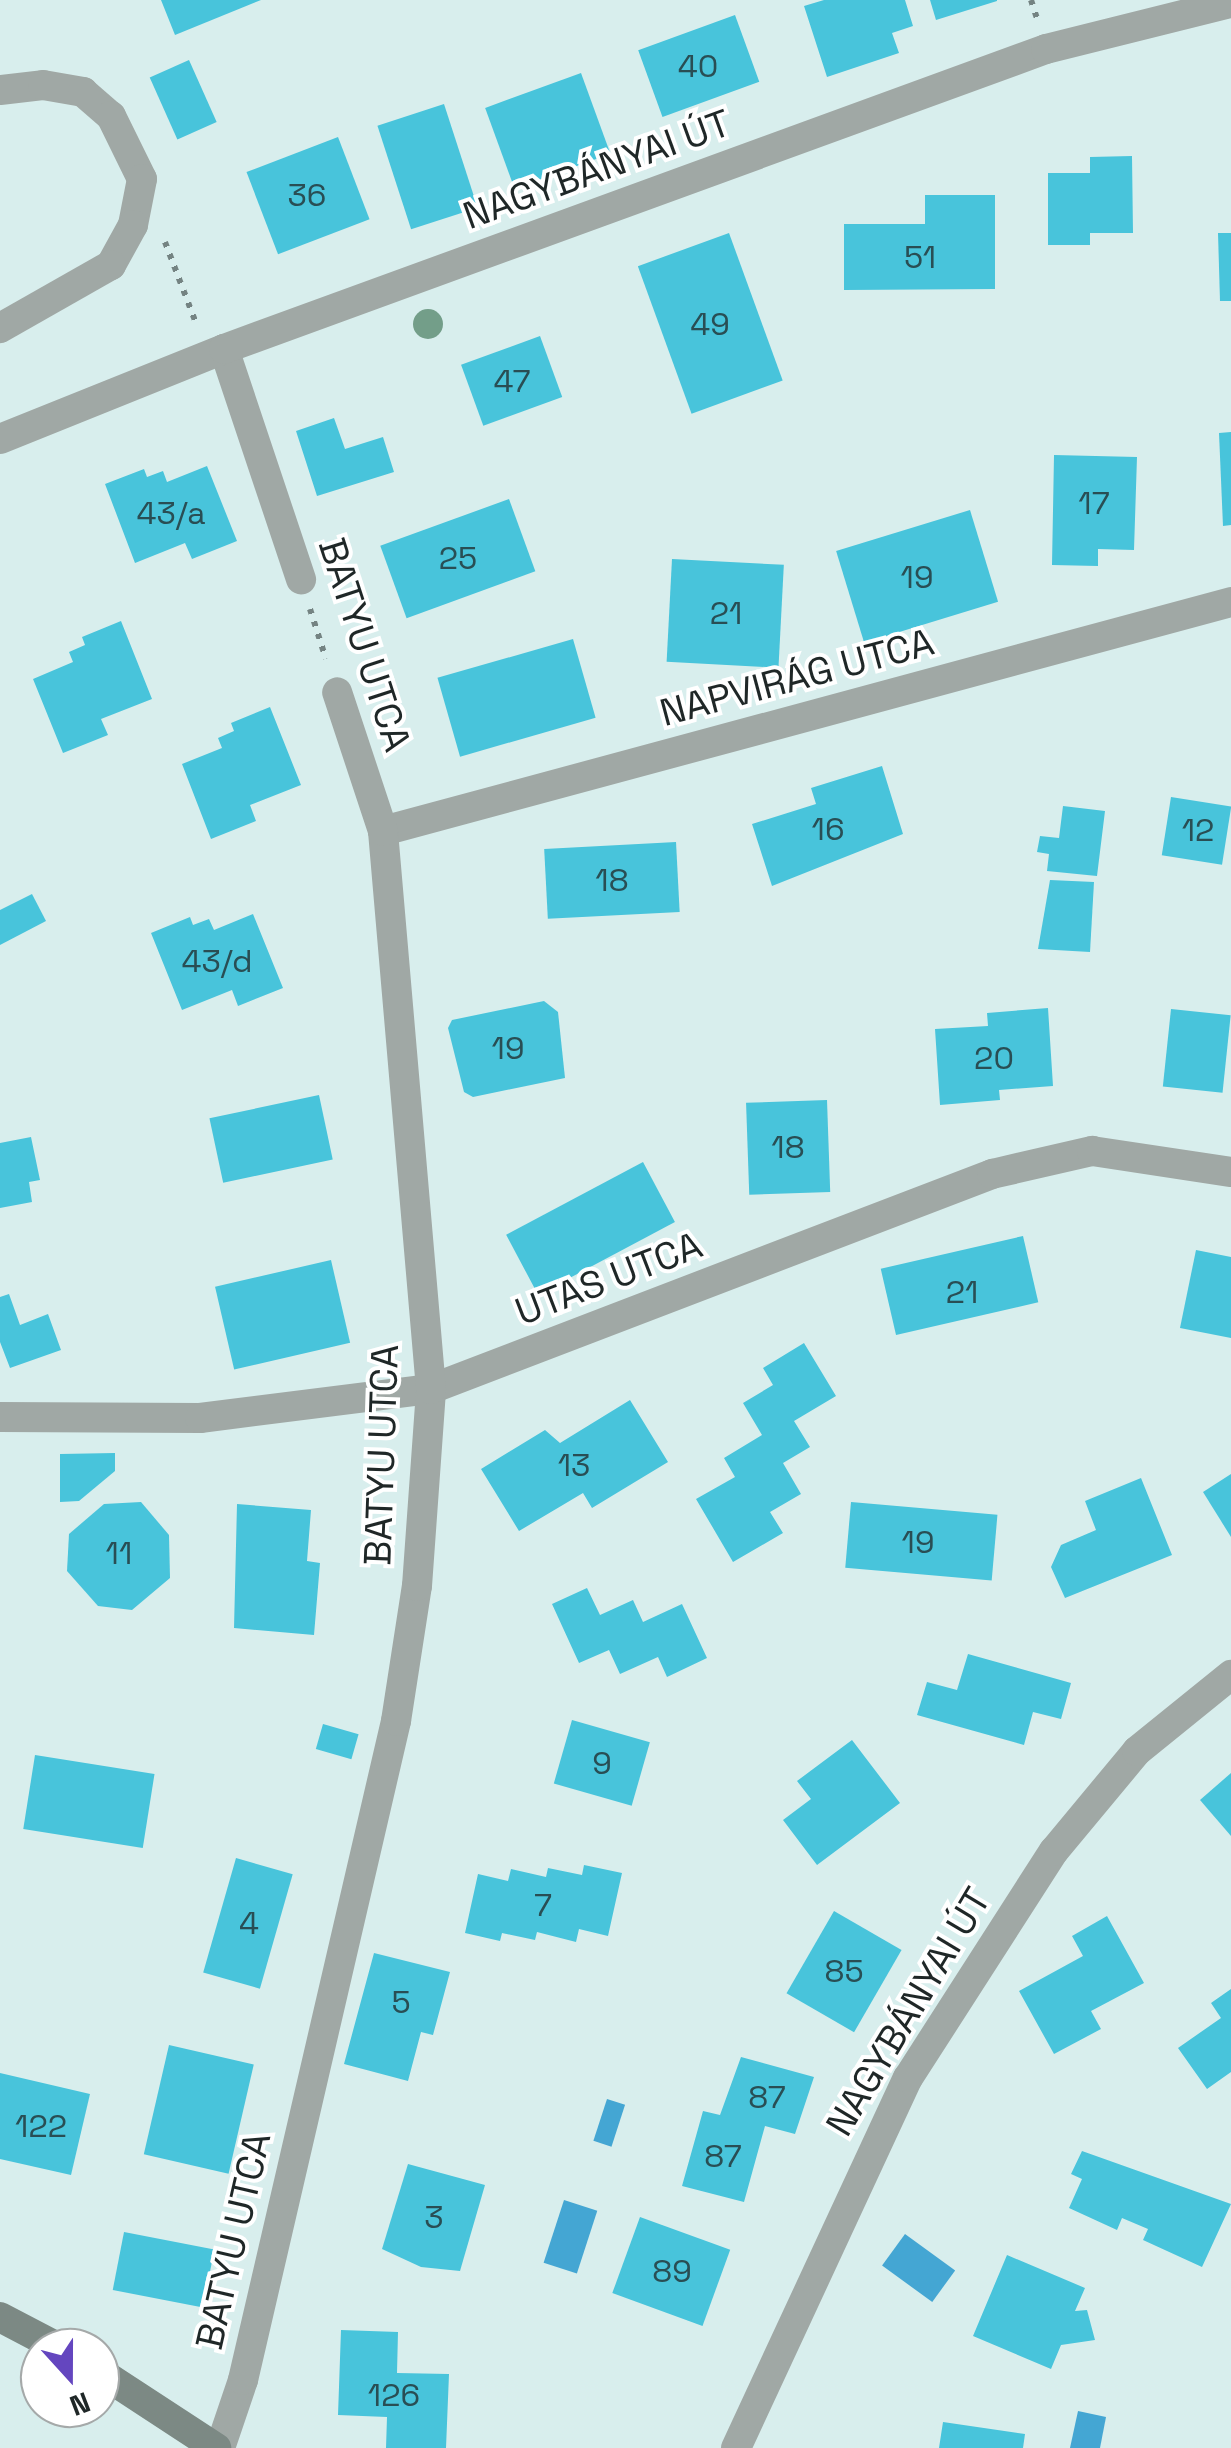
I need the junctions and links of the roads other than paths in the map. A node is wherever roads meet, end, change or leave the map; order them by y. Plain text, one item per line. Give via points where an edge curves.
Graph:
1 (1231, 3) edge
2 (0, 90) edge
3 (0, 328) edge
4 (224, 349) junction
5 (0, 440) edge
6 (301, 579) road end
7 (1231, 602) edge
8 (337, 692) road end
9 (384, 831) junction
10 (1231, 1172) edge
11 (432, 1389) junction
12 (0, 1417) edge
13 (1231, 1675) edge
14 (120, 2385) edge
15 (218, 2448) edge
16 (736, 2448) edge

1 - 4 street, NAGYBÁNYAI ÚT via 1046,49
2 - 3 street via 42,85 83,92 111,116 142,180 133,225 111,265
4 - 5 street, NAGYBÁNYAI ÚT
4 - 6 street, BATYU UTCA
7 - 9 street, NAPVIRÁG UTCA
8 - 9 street, BATYU UTCA
9 - 11 street, BATYU UTCA
10 - 11 street, UTAS UTCA via 1092,1151 992,1174
11 - 12 street, UTAS UTCA via 200,1418
11 - 15 street, BATYU UTCA via 416,1586 396,1721 243,2380
13 - 16 street, NAGYBÁNYAI ÚT via 1136,1751 1054,1851 908,2078
14 - 15 street

